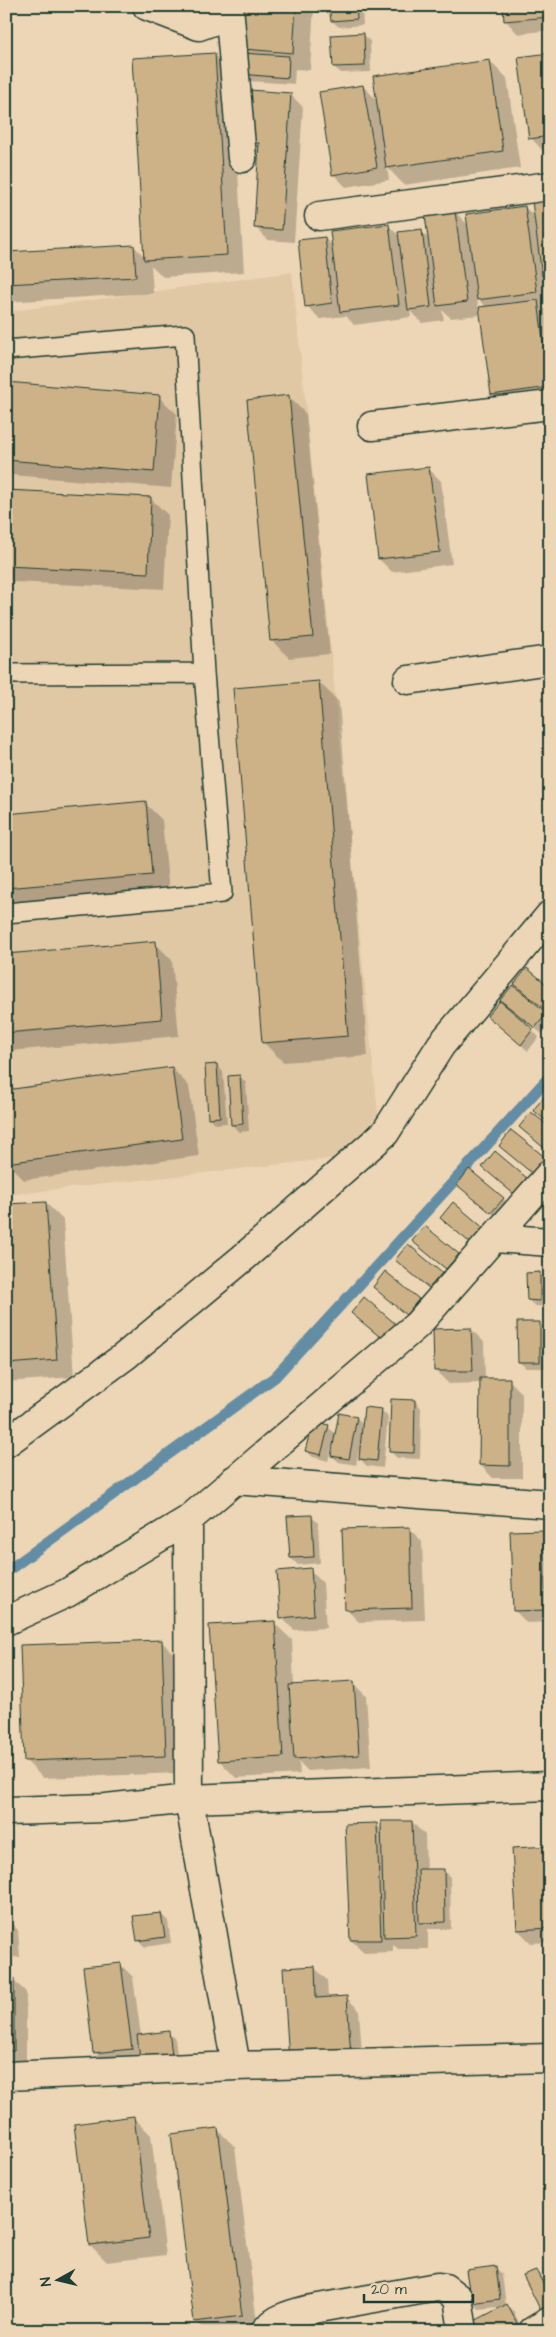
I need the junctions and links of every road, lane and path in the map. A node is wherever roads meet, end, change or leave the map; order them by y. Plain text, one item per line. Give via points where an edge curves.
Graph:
1 (146, 6) edge
2 (229, 10) edge
3 (242, 158) dead end
4 (550, 186) edge
5 (319, 216) dead end
6 (6, 350) edge
7 (550, 405) edge
8 (372, 426) dead end
9 (550, 660) edge
10 (204, 673) junction
11 (6, 674) edge
12 (408, 680) dead end
13 (6, 914) edge
14 (550, 915) edge
15 (550, 1174) edge
16 (494, 1238) junction
17 (550, 1242) edge
18 (6, 1443) edge
19 (234, 1480) junction
20 (550, 1504) edge
21 (188, 1520) junction
22 (6, 1621) edge
23 (550, 1786) edge
24 (189, 1799) junction
25 (6, 1811) edge
26 (550, 2058) edge
27 (236, 2066) junction
28 (6, 2076) edge
29 (550, 2322) edge
30 (265, 2331) edge
31 (463, 2331) edge
32 (532, 2331) edge

1 - 2 street via 199,26
2 - 3 street
4 - 5 street
6 - 10 lane via 185,335
7 - 8 street
9 - 12 street
10 - 11 lane
10 - 13 lane via 222,893
14 - 18 street via 441,1045 385,1133 125,1356
15 - 16 street
16 - 17 street
16 - 19 street via 417,1325
19 - 20 street
19 - 21 street
21 - 22 street via 67,1593
21 - 24 street
23 - 24 street
24 - 25 street via 106,1808
24 - 27 street
26 - 27 street
27 - 28 street
29 - 32 street
30 - 31 street via 287,2315 437,2287 445,2288 458,2298

